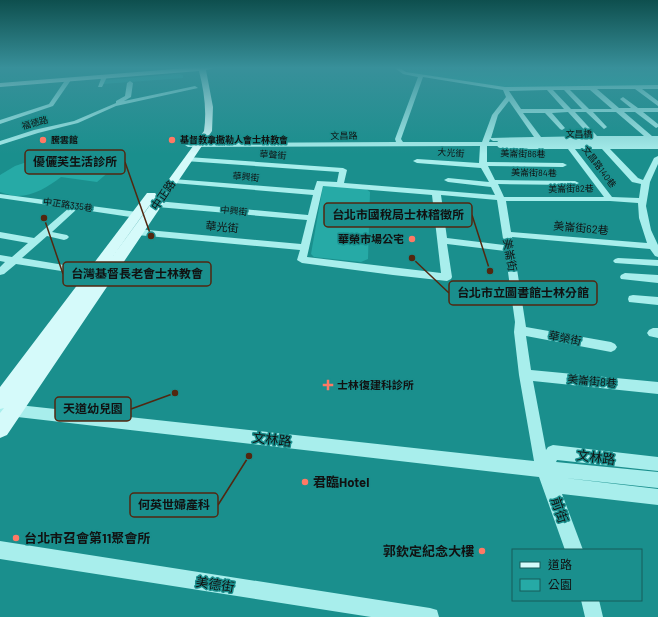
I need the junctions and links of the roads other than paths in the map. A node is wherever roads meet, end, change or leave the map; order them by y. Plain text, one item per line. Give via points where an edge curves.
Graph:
1 (57, 97) edge
2 (128, 97) edge
3 (166, 97) edge
4 (207, 97) edge
5 (413, 97) edge
6 (509, 97) joint
7 (556, 97) edge
8 (574, 97) edge
9 (602, 97) edge
10 (648, 97) edge
11 (623, 99) dead end
12 (658, 104) edge
13 (114, 105) junction
14 (587, 110) junction
15 (618, 110) junction
16 (637, 110) junction
17 (658, 110) edge
18 (519, 111) junction
19 (547, 111) junction
20 (569, 111) junction
21 (0, 122) edge
22 (656, 126) dead end
23 (562, 128) dead end
24 (604, 128) dead end
25 (196, 133) dead end
26 (654, 138) edge
27 (539, 139) junction
28 (596, 139) junction
29 (658, 142) edge
30 (0, 143) edge
31 (485, 143) junction
32 (400, 144) junction
33 (501, 144) joint
34 (192, 146) junction
35 (658, 147) edge
36 (571, 148) junction
37 (604, 148) junction
38 (658, 158) edge
39 (188, 159) junction
40 (417, 161) dead end
41 (484, 165) junction
42 (563, 165) dead end
43 (448, 180) dead end
44 (173, 181) junction
45 (493, 183) junction
46 (575, 183) dead end
47 (645, 183) junction
48 (340, 184) junction
49 (436, 192) junction
50 (318, 193) junction
51 (0, 196) edge
52 (501, 198) junction
53 (610, 199) junction
54 (641, 201) junction
55 (157, 204) junction
56 (76, 206) junction
57 (137, 215) junction
58 (311, 218) junction
59 (137, 232) junction
60 (45, 233) junction
61 (506, 234) junction
62 (0, 235) edge
63 (64, 236) dead end
64 (35, 241) junction
65 (443, 241) junction
66 (305, 247) junction
67 (510, 249) junction
68 (656, 250) edge
69 (0, 258) edge
70 (13, 260) junction
71 (618, 261) dead end
72 (658, 263) edge
73 (0, 272) edge
74 (94, 273) junction
75 (625, 277) dead end
76 (658, 279) edge
77 (634, 299) dead end
78 (658, 301) edge
79 (520, 332) junction
80 (611, 347) dead end
81 (525, 375) junction
82 (658, 388) edge
83 (4, 407) edge
84 (0, 429) edge
85 (658, 464) edge
86 (544, 470) junction
87 (658, 480) edge
88 (658, 497) edge
89 (574, 549) edge
90 (0, 550) edge
91 (590, 601) edge
92 (430, 617) edge
93 (594, 617) edge

1 - 21 street, 福德路 via 51,105
2 - 13 street
3 - 13 street
4 - 34 main road, 中正路 via 210,118 208,131
5 - 32 street via 398,139
6 - 18 street
6 - 31 street, 美崙街 via 495,115
7 - 20 street
8 - 14 street
9 - 15 street
10 - 12 street
11 - 16 street
13 - 30 street, 福德路 via 76,122
14 - 15 street
14 - 20 street
14 - 24 street
15 - 16 street
15 - 26 street
16 - 17 street
16 - 22 street
18 - 19 street
18 - 27 street
19 - 20 street
19 - 23 street
20 - 28 street
25 - 34 main road, 中正路
26 - 28 street, 文昌路
27 - 28 street, 文昌路
27 - 31 street, 文昌路
28 - 37 street
29 - 33 street, 文昌橋, bridge
31 - 32 street, 文昌路
31 - 33 street, 文昌路
31 - 36 street, 文昌路
31 - 41 street, 美崙街
32 - 34 street, 文昌路
34 - 39 main road, 中正路
34 - 57 main road, 中正路
35 - 37 street, 文昌路
36 - 37 street, 文昌路
36 - 53 street, 文昌路140巷
37 - 47 street via 635,180
38 - 47 street
39 - 44 main road, 中正路
39 - 48 street, 華聲街 via 343,170
40 - 41 street, 大光街
41 - 42 street, 美崙街86巷
41 - 45 street, 美崙街
43 - 45 street, 美崙街84巷
44 - 50 street, 華興街
44 - 55 main road, 中正路
45 - 46 street, 美崙街84巷
45 - 52 street, 美崙街
47 - 54 street
48 - 49 street
48 - 50 street via 320,183
49 - 52 street
49 - 65 street
50 - 58 street
51 - 56 street, 中正路335巷
52 - 53 street, 美崙街82巷
52 - 61 street, 美崙街
53 - 54 street, 美崙街82巷
54 - 68 street via 645,222
55 - 58 street, 中興街
55 - 59 main road, 中正路
56 - 57 street, 中正路335巷
56 - 60 street
57 - 74 main road, 中正路
58 - 66 street
59 - 66 street, 華光街
59 - 83 main road, 中正路
60 - 63 street
60 - 64 street
61 - 67 street, 美崙街
61 - 68 street, 美崙街62巷
62 - 64 street
64 - 70 street
65 - 66 street via 447,277 302,260
65 - 67 street
67 - 79 street, 美崙街 via 521,322
69 - 70 street
70 - 73 street
70 - 74 street
71 - 72 street
74 - 83 main road, 中正路
75 - 76 street
77 - 78 street
79 - 80 street, 華榮街 via 527,331
79 - 81 street, 美崙街
81 - 82 street, 美崙街8巷
81 - 86 street, 美崙街
83 - 84 main road, 中正路
83 - 86 street, 文林路
85 - 86 street, 文林路 via 553,452
86 - 87 street, 文林路
86 - 88 street via 564,487
86 - 89 street, 前街
90 - 92 street, 美德街
91 - 93 street

